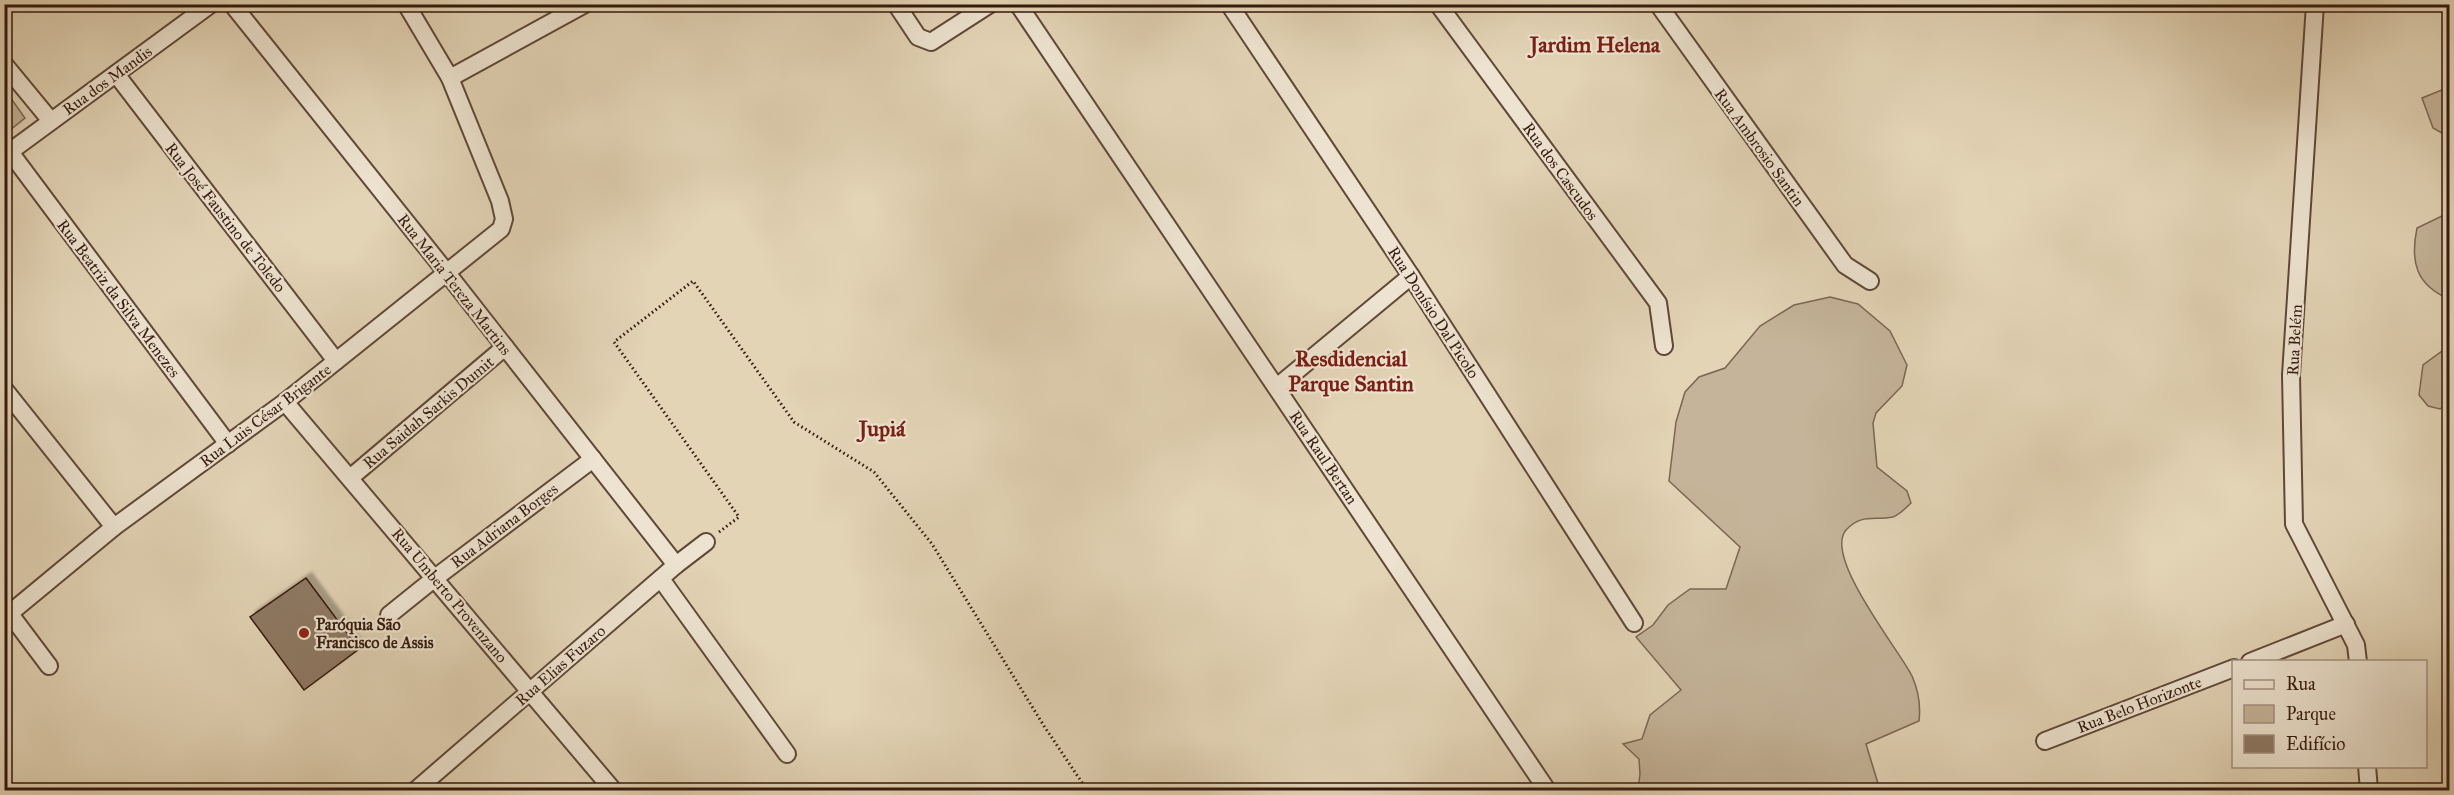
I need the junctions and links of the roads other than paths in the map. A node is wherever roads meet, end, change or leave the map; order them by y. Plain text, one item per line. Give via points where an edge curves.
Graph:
1 (232, 4) edge
2 (405, 4) edge
3 (585, 4) edge
4 (896, 4) edge
5 (990, 4) edge
6 (1018, 4) edge
7 (1229, 4) edge
8 (1438, 4) edge
9 (1658, 4) edge
10 (2315, 4) edge
11 (210, 5) edge
12 (4, 64) edge
13 (116, 74) junction
14 (450, 78) junction
15 (51, 121) junction
16 (7, 154) edge
17 (447, 273) junction
18 (1411, 276) junction
19 (1870, 281) dead end
20 (1664, 346) dead end
21 (506, 347) junction
22 (336, 361) junction
23 (1277, 387) junction
24 (4, 389) edge
25 (285, 402) junction
26 (228, 444) junction
27 (593, 459) junction
28 (350, 478) junction
29 (114, 527) junction
30 (706, 542) road end
31 (676, 565) junction
32 (435, 578) junction
33 (661, 579) junction
34 (6, 613) edge
35 (388, 615) dead end
36 (1634, 623) dead end
37 (2346, 624) junction
38 (2255, 660) edge
39 (2358, 660) edge
40 (49, 666) dead end
41 (2232, 669) edge
42 (530, 690) junction
43 (2045, 741) dead end
44 (787, 754) dead end
45 (2367, 768) edge
46 (416, 790) edge
47 (613, 790) edge
48 (1547, 790) edge
49 (2369, 790) edge

1 - 17 street, Rua Maria Tereza Martins
2 - 14 street
3 - 14 street
4 - 5 street via 918,37 931,42
6 - 23 street, Rua Raul Bertan
7 - 18 street, Rua Donísio Dal Picolo
8 - 20 street, Rua dos Cascudos via 1658,303
9 - 19 street, Rua Ambrosio Santin via 1845,265
10 - 37 street, Rua Belém via 2292,375 2294,524
11 - 13 street, Rua dos Mandis
12 - 15 street
13 - 15 street, Rua dos Mandis
13 - 22 street, Rua José Faustino de Toledo
14 - 17 street, Rua Luis César Brigante via 504,219 501,229
15 - 16 street, Rua dos Mandis
16 - 26 street, Rua Beatriz da Silva Menezes
17 - 21 street, Rua Maria Tereza Martins
17 - 22 street, Rua Luis César Brigante
18 - 23 street
18 - 36 street, Rua Donísio Dal Picolo
21 - 27 street, Rua Maria Tereza Martins
21 - 28 street, Rua Saidah Sarkis Dumit
22 - 25 street, Rua Luis César Brigante
23 - 48 street, Rua Raul Bertan
24 - 29 street
25 - 26 street, Rua Luis César Brigante
25 - 28 street, Rua Umberto Provenzano
26 - 29 street, Rua Luis César Brigante
27 - 31 street, Rua Maria Tereza Martins
27 - 32 street, Rua Adriana Borges
28 - 32 street, Rua Umberto Provenzano
29 - 34 street, Rua Luis César Brigante
30 - 31 street, Rua Elias Fuzaro
31 - 33 street, Rua Elias Fuzaro
32 - 35 street, Rua Adriana Borges
32 - 42 street, Rua Umberto Provenzano
33 - 42 street, Rua Elias Fuzaro
33 - 44 street
34 - 40 street
37 - 38 street
37 - 39 street, Rua Belém
41 - 43 street, Rua Belo Horizonte
42 - 46 street, Rua Elias Fuzaro
42 - 47 street, Rua Umberto Provenzano
45 - 49 street

